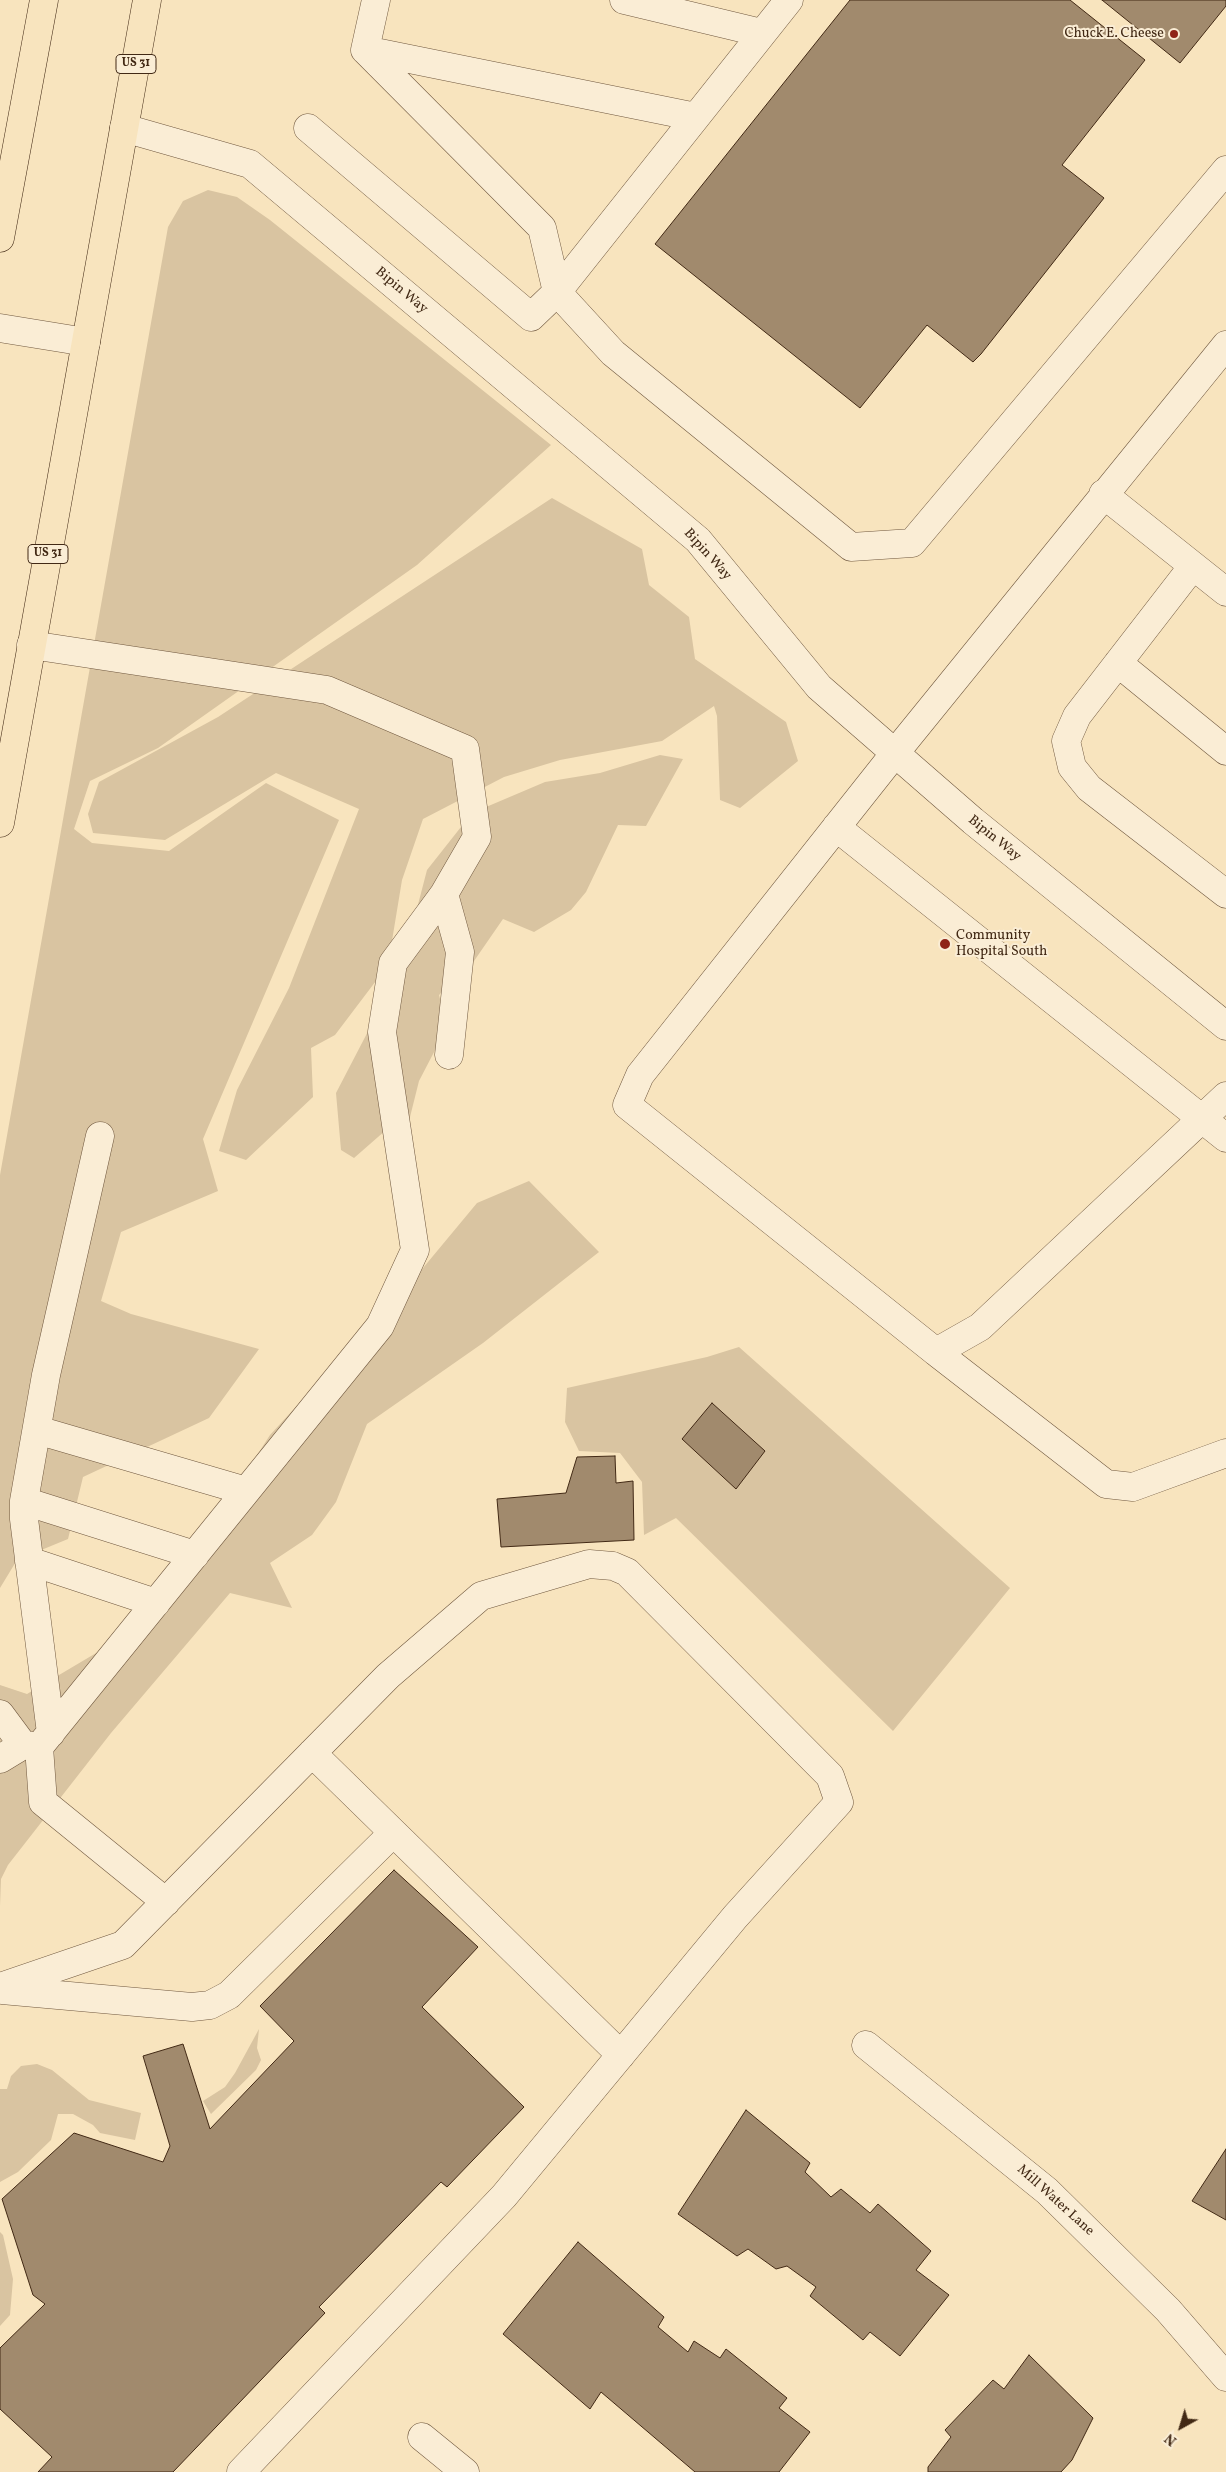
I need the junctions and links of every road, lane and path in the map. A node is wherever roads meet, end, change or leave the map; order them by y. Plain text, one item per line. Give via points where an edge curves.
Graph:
1 (44, 0) edge
2 (148, 0) edge
3 (376, 0) edge
4 (624, 0) edge
5 (789, 0) edge
6 (762, 34) junction
7 (364, 50) junction
8 (696, 117) junction
9 (124, 128) junction
10 (308, 128) dead end
11 (1226, 170) edge
12 (0, 238) edge
13 (557, 292) junction
14 (0, 328) edge
15 (86, 342) junction
16 (1226, 345) edge
17 (1104, 494) junction
18 (1192, 566) junction
19 (1226, 592) edge
20 (31, 645) junction
21 (1118, 663) junction
22 (1226, 751) edge
23 (895, 753) junction
24 (0, 823) edge
25 (836, 827) junction
26 (444, 894) junction
27 (1226, 894) edge
28 (1226, 1026) edge
29 (449, 1055) dead end
30 (1226, 1096) edge
31 (1202, 1118) junction
32 (100, 1136) dead end
33 (1226, 1138) edge
34 (936, 1352) junction
35 (37, 1430) junction
36 (1226, 1453) edge
37 (246, 1491) junction
38 (24, 1501) junction
39 (195, 1555) junction
40 (29, 1561) junction
41 (156, 1603) junction
42 (0, 1714) edge
43 (38, 1742) junction
44 (312, 1753) junction
45 (0, 1759) edge
46 (393, 1833) junction
47 (166, 1902) junction
48 (0, 1989) edge
49 (866, 2045) dead end
50 (621, 2055) junction
51 (1226, 2377) edge
52 (422, 2437) dead end
53 (241, 2472) edge
54 (465, 2472) edge

1 - 12 main road
2 - 9 main road, US 31
3 - 7 street
4 - 6 street
5 - 6 street
6 - 8 street
7 - 8 street
7 - 13 street via 542,228
8 - 13 street
9 - 15 main road, US 31
9 - 23 street, Bipin Way via 250,164 698,540 819,688
10 - 13 street via 531,317
11 - 13 street via 912,543 851,547 613,353
14 - 15 street
15 - 20 main road, US 31
16 - 17 street
17 - 18 street
17 - 23 street
18 - 19 street
18 - 21 street
20 - 24 main road, US 31
20 - 26 street via 327,690 465,749 477,838
21 - 22 street
21 - 27 street via 1077,716 1066,741 1072,767 1090,788
23 - 25 street
23 - 28 street, Bipin Way via 973,822
25 - 31 street
25 - 34 street via 640,1075 627,1105
26 - 29 street via 460,952
26 - 37 street via 393,963 382,1032 415,1250 380,1326
30 - 31 street
31 - 33 street
31 - 34 street via 980,1327
32 - 35 street via 46,1375
34 - 36 street via 1106,1484 1133,1487
35 - 37 street
35 - 38 street
37 - 39 street
38 - 39 street
38 - 40 street
39 - 41 street
40 - 41 street
40 - 43 street
41 - 43 street
42 - 43 street
43 - 45 street
43 - 47 street via 43,1802
44 - 46 street
44 - 47 street
44 - 50 street via 388,1676 481,1596 589,1564 613,1566 627,1572 830,1776 839,1802 735,1917
46 - 48 street via 229,1996 210,2005 192,2007
46 - 50 street
47 - 48 street via 123,1945
49 - 51 street, Mill Water Lane via 1047,2191 1168,2310
50 - 53 street via 504,2196
52 - 54 street

